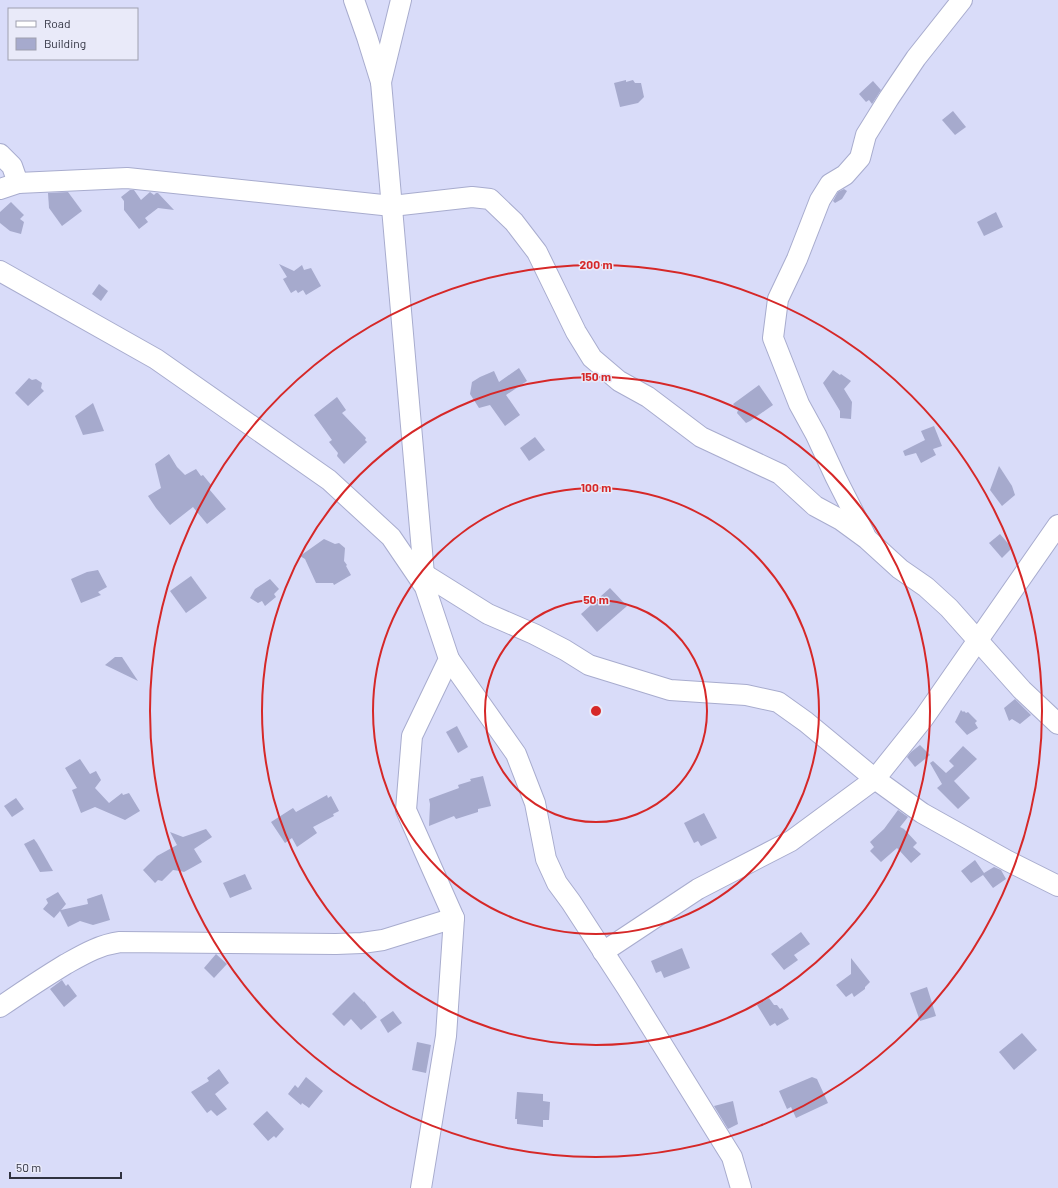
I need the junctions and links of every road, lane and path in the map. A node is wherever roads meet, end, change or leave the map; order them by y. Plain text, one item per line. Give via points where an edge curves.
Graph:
1 (354, 0) edge
2 (401, 0) edge
3 (962, 0) edge
4 (381, 82) junction
5 (0, 154) edge
6 (18, 183) junction
7 (0, 189) edge
8 (392, 206) junction
9 (0, 271) edge
10 (1058, 525) edge
11 (867, 539) junction
12 (425, 580) junction
13 (977, 641) junction
14 (449, 659) junction
15 (1058, 724) edge
16 (875, 779) junction
17 (1058, 886) edge
18 (454, 918) junction
19 (604, 952) junction
20 (0, 1007) edge
21 (421, 1188) edge
22 (741, 1188) edge

1 - 4 street
2 - 4 street
3 - 11 street via 916,58 889,98 866,135 860,158 845,174 830,184 820,200 778,299 773,338 799,404
4 - 8 street
5 - 6 street via 12,166
6 - 7 street
6 - 8 street via 127,178
8 - 11 street via 472,197 490,199 514,222 537,252 576,332 592,358 619,381 648,397 700,437 780,474 815,506 841,520
8 - 12 street
9 - 12 street via 156,359 329,480 391,537
10 - 13 street
11 - 13 street via 949,608
12 - 14 street
12 - 16 street via 488,614 565,650 589,665 670,690 746,694 778,702
13 - 15 street via 1022,690
13 - 16 street via 923,719
14 - 18 street via 412,736 406,810
14 - 19 street via 516,754 535,803 546,859 557,883
16 - 17 street via 922,813
16 - 19 street via 791,841 698,889
18 - 20 street via 383,940 362,943 108,943 94,948 47,975
18 - 21 street via 446,1036
19 - 22 street via 732,1157

